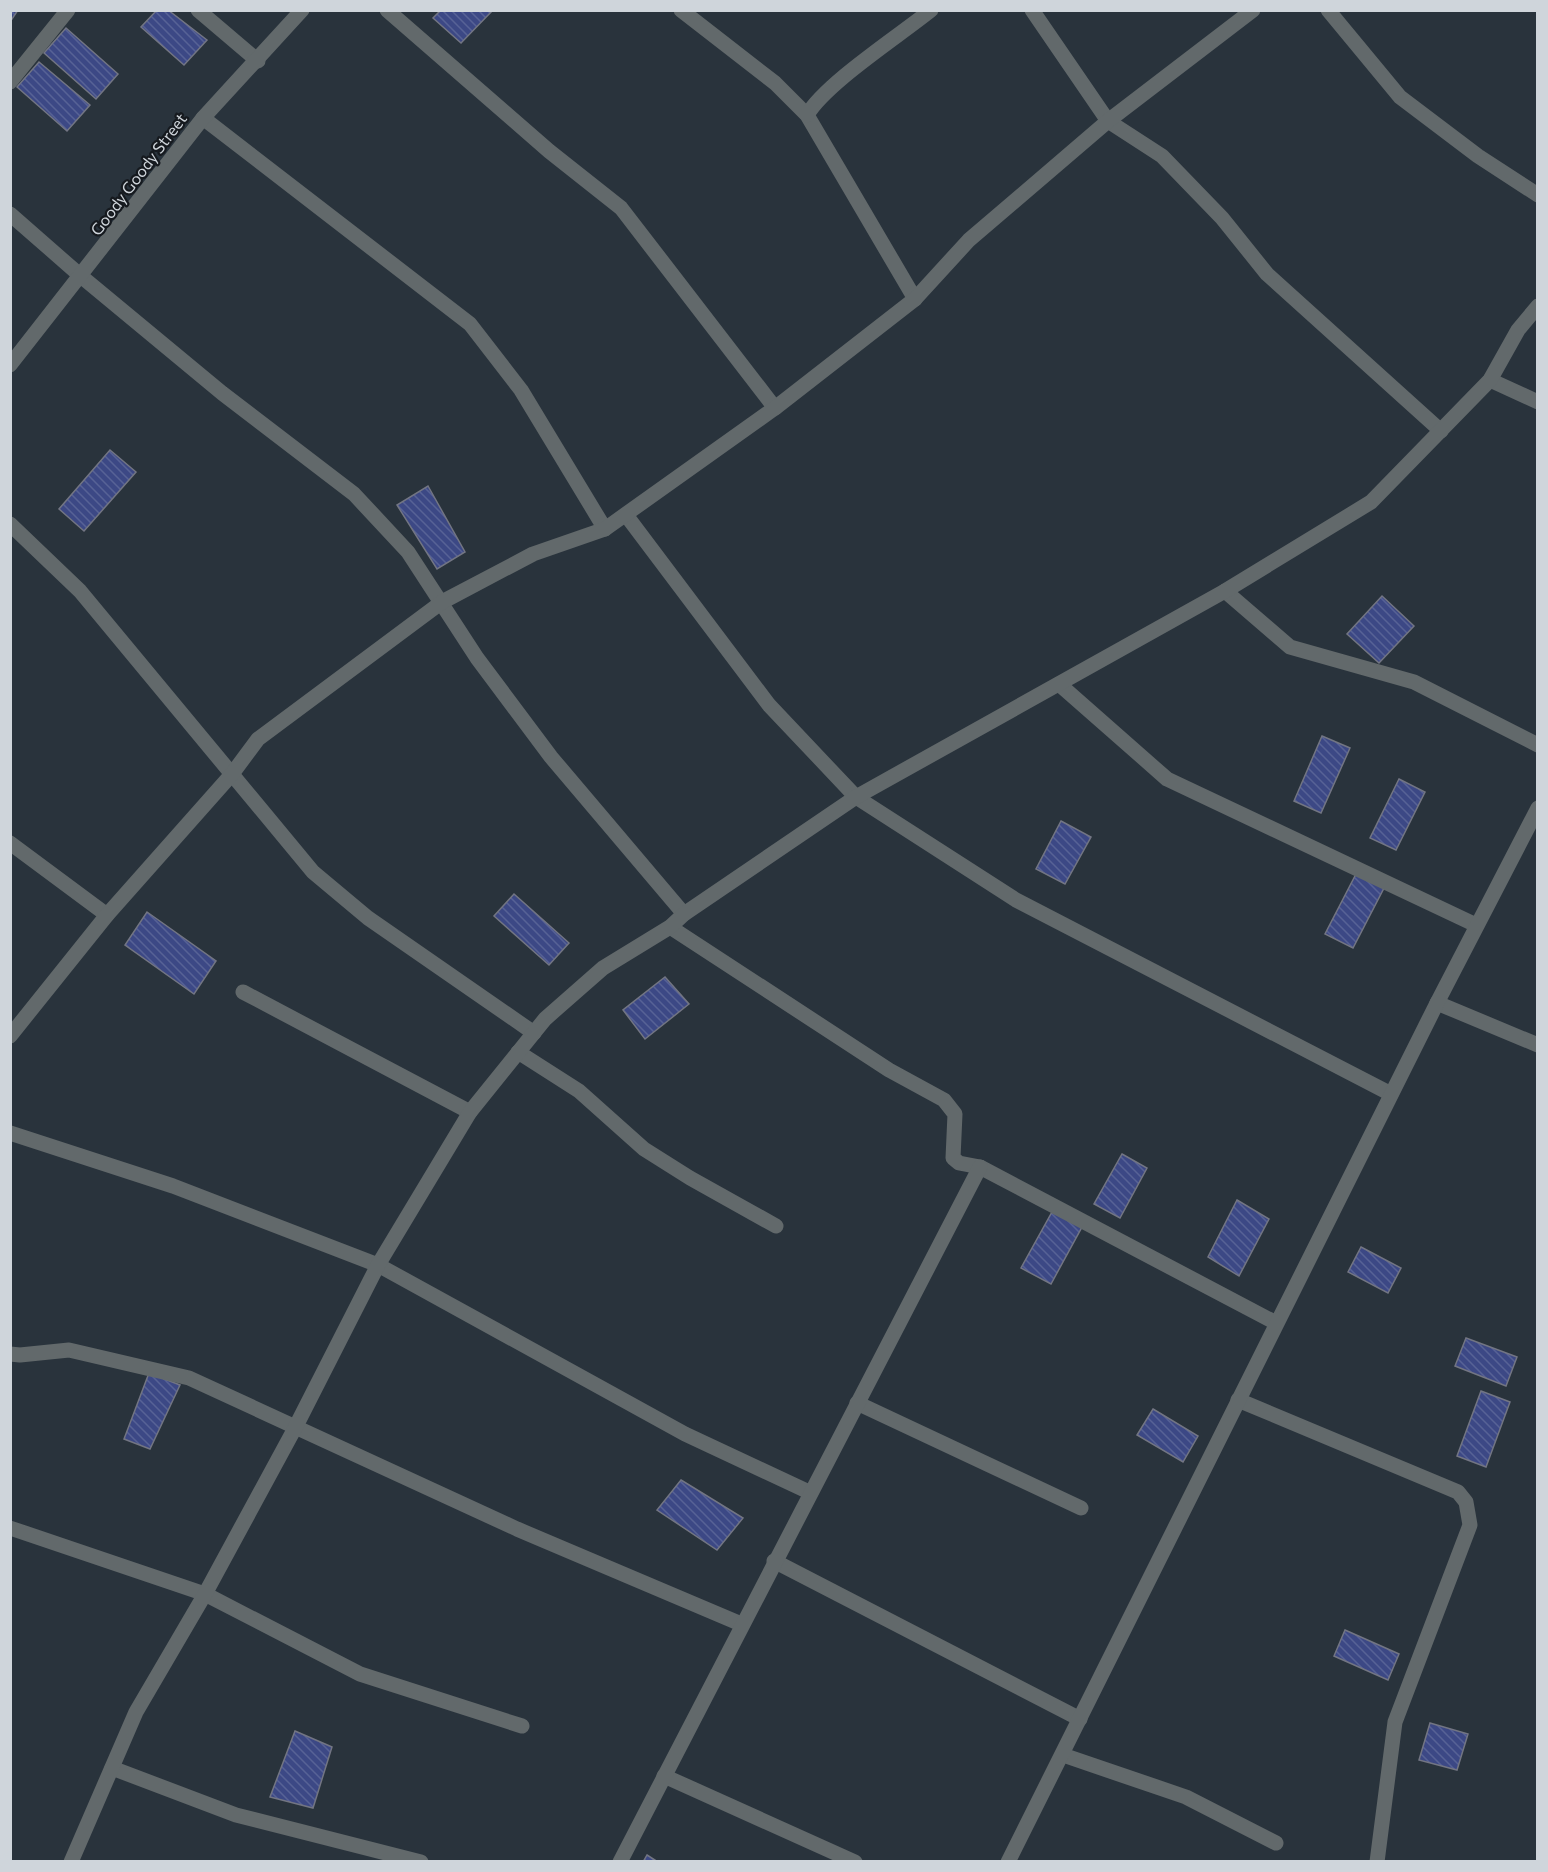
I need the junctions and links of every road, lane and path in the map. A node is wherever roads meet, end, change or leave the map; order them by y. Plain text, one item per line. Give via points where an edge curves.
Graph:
1 (68, 10) edge
2 (198, 10) edge
3 (302, 10) edge
4 (387, 10) edge
5 (681, 10) edge
6 (931, 10) edge
7 (1032, 10) edge
8 (1253, 10) edge
9 (1328, 10) edge
10 (258, 61) junction
11 (10, 82) edge
12 (807, 115) junction
13 (203, 118) junction
14 (1108, 121) junction
15 (1538, 195) edge
16 (10, 214) edge
17 (82, 277) junction
18 (915, 299) junction
19 (1538, 306) edge
20 (10, 365) edge
21 (1490, 380) junction
22 (1538, 402) edge
23 (775, 408) junction
24 (1441, 431) junction
25 (626, 515) junction
26 (10, 524) edge
27 (605, 529) junction
28 (1225, 591) junction
29 (442, 602) junction
30 (1059, 684) junction
31 (1538, 745) edge
32 (232, 774) junction
33 (856, 798) junction
34 (1538, 808) edge
35 (10, 843) edge
36 (684, 914) junction
37 (107, 915) junction
38 (1476, 925) junction
39 (670, 927) junction
40 (243, 992) dead end
41 (1437, 1003) junction
42 (534, 1033) junction
43 (10, 1036) edge
44 (1538, 1045) edge
45 (518, 1052) junction
46 (1391, 1094) junction
47 (470, 1112) junction
48 (10, 1133) edge
49 (980, 1167) junction
50 (776, 1226) dead end
51 (378, 1265) junction
52 (1276, 1323) junction
53 (10, 1354) edge
54 (1238, 1400) junction
55 (857, 1403) junction
56 (295, 1428) junction
57 (809, 1492) junction
58 (1081, 1508) dead end
59 (12, 1532) edge
60 (774, 1561) junction
61 (205, 1594) junction
62 (741, 1624) junction
63 (1080, 1719) junction
64 (522, 1726) dead end
65 (1063, 1755) junction
66 (112, 1768) junction
67 (664, 1776) junction
68 (1276, 1843) dead end
69 (71, 1862) edge
70 (421, 1862) edge
71 (620, 1862) edge
72 (855, 1862) edge
73 (1008, 1862) edge
74 (1377, 1862) edge

1 - 11 street
2 - 10 street
3 - 10 street, Goody Goody Street
4 - 23 street via 621,208
5 - 12 street via 775,83
6 - 12 street via 830,89
7 - 14 street
8 - 14 street
9 - 15 street via 1400,97
10 - 13 street, Goody Goody Street
12 - 18 street
13 - 17 street, Goody Goody Street
13 - 27 street via 470,324 521,390
14 - 18 street via 969,240
14 - 24 street via 1162,156 1222,218 1268,274
16 - 17 street
17 - 20 street, Goody Goody Street
17 - 29 street via 222,393 354,494 408,552
18 - 23 street
19 - 21 street via 1518,330
21 - 22 street
21 - 24 street
23 - 25 street
24 - 28 street via 1371,502
25 - 27 street
25 - 33 street via 769,705
26 - 32 street via 80,591
27 - 29 street via 532,554
28 - 30 street
28 - 31 street via 1290,647 1414,682
29 - 32 street via 258,740
29 - 36 street via 477,658 551,758
30 - 33 street
30 - 38 street via 1167,779
32 - 37 street
32 - 42 street via 313,872 368,918
33 - 36 street
33 - 46 street via 1017,900
34 - 38 street
35 - 37 street
36 - 39 street
37 - 43 street
38 - 41 street
39 - 42 street via 603,968
39 - 49 street via 889,1070 944,1100 955,1114 953,1158
40 - 47 street
41 - 44 street
41 - 46 street
42 - 45 street
45 - 47 street
45 - 50 street via 579,1091 644,1149
46 - 52 street
47 - 51 street
48 - 51 street via 173,1186
49 - 52 street
49 - 55 street
51 - 56 street
51 - 57 street via 685,1434
52 - 54 street
53 - 56 street via 69,1350 189,1378
54 - 63 street
54 - 74 street via 1458,1492 1466,1502 1470,1525 1395,1722
55 - 57 street
55 - 58 street
56 - 61 street
56 - 62 street via 517,1529
57 - 60 street
59 - 61 street
60 - 62 street
60 - 63 street
61 - 64 street via 360,1674
61 - 66 street via 136,1712
62 - 67 street
63 - 65 street
65 - 68 street via 1186,1797
65 - 73 street
66 - 69 street
66 - 70 street via 236,1815
67 - 71 street
67 - 72 street

